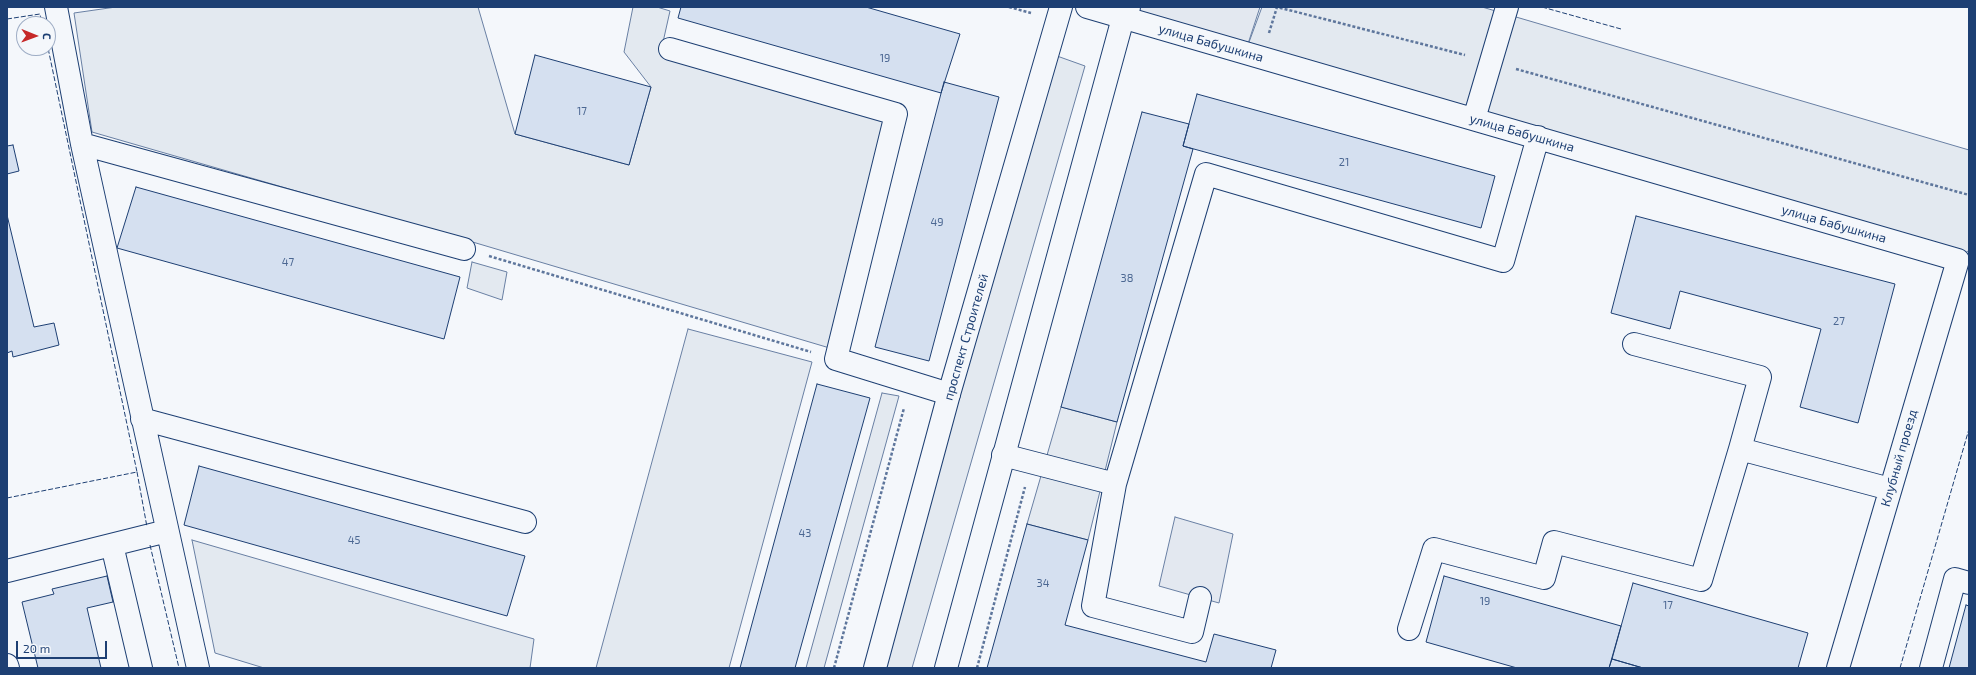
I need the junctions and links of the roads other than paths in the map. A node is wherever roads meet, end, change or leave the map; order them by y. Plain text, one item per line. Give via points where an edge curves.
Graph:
1 (56, 7) edge
2 (1061, 7) edge
3 (1086, 7) edge
4 (1507, 7) edge
5 (1126, 12) edge
6 (670, 48) dead end
7 (1474, 119) junction
8 (1538, 137) junction
9 (82, 144) junction
10 (464, 248) road end
11 (1964, 258) edge
12 (1634, 344) dead end
13 (950, 394) junction
14 (142, 419) junction
15 (1740, 449) junction
16 (1004, 455) junction
17 (1115, 484) junction
18 (1890, 489) junction
19 (525, 522) dead end
20 (167, 531) junction
21 (112, 545) junction
22 (7, 571) edge
23 (1969, 583) edge
24 (1200, 598) dead end
25 (1409, 629) dead end
26 (142, 668) edge
27 (198, 668) edge
28 (875, 668) edge
29 (946, 668) edge
30 (1838, 668) edge
31 (1931, 668) edge

1 - 9 main road
2 - 13 main road, проспект Строителей
3 - 5 main road, улица Бабушкина
4 - 7 main road
5 - 7 main road, улица Бабушкина via 1262,58
5 - 16 main road
6 - 13 main road via 896,114 836,359
7 - 8 main road, улица Бабушкина
8 - 11 main road, улица Бабушкина
8 - 17 main road via 1503,261 1206,174
9 - 10 main road
9 - 14 main road
11 - 18 main road, Клубный проезд
12 - 15 main road via 1760,377
13 - 28 main road, проспект Строителей
14 - 19 main road
14 - 20 main road
15 - 18 main road
15 - 25 main road via 1701,580 1554,542 1544,578 1434,549
16 - 17 main road
16 - 29 main road
17 - 24 main road via 1093,606 1192,632
18 - 30 main road, Клубный проезд
20 - 21 main road
20 - 27 main road
21 - 22 main road
21 - 26 main road
23 - 31 main road via 1955,579

